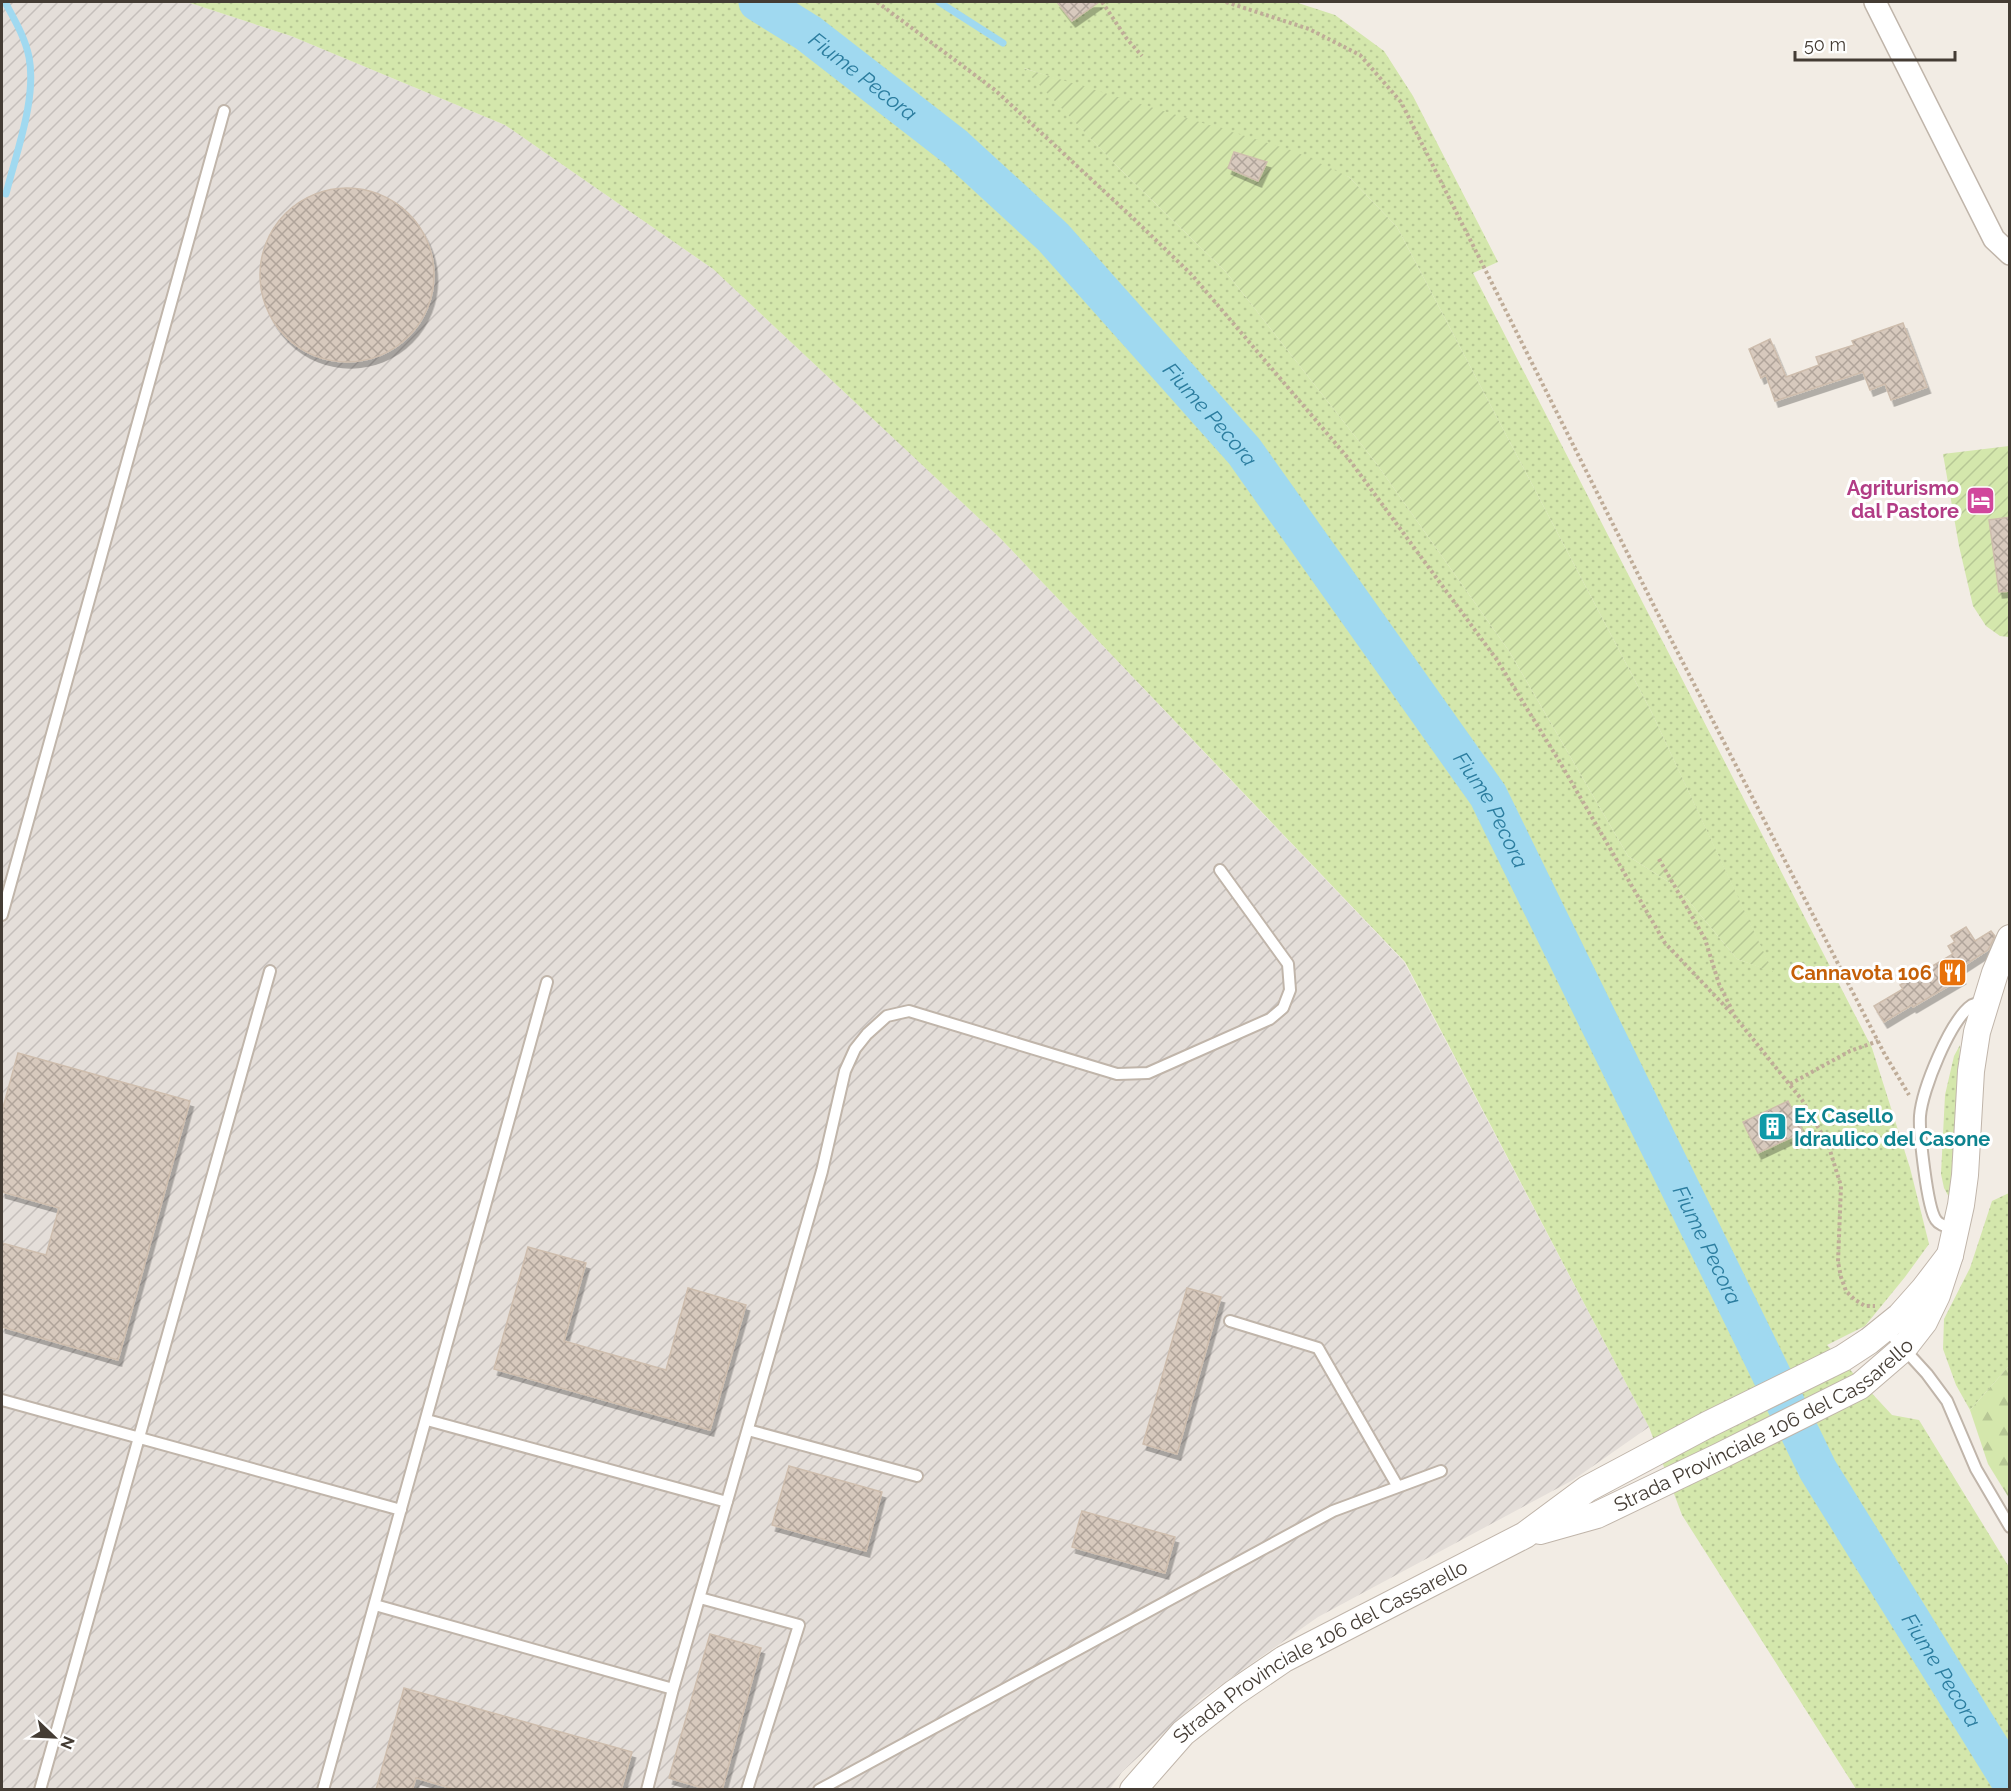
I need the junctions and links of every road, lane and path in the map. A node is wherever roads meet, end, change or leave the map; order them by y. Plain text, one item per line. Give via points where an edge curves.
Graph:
1 (877, 2) edge
2 (1102, 2) edge
3 (1226, 2) edge
4 (1875, 2) edge
5 (1142, 56) dead end
6 (224, 111) dead end
7 (2010, 254) edge
8 (1659, 859) dead end
9 (1220, 870) dead end
10 (2, 915) edge
11 (2010, 938) edge
12 (270, 971) dead end
13 (547, 982) dead end
14 (1985, 1002) junction
15 (1736, 1018) junction
16 (1878, 1041) junction
17 (1790, 1084) junction
18 (1922, 1104) junction
19 (1956, 1230) junction
20 (1950, 1255) junction
21 (1883, 1317) junction
22 (1230, 1321) dead end
23 (1903, 1349) junction
24 (2, 1400) edge
25 (427, 1420) junction
26 (748, 1430) junction
27 (139, 1437) junction
28 (1441, 1471) dead end
29 (917, 1476) dead end
30 (1398, 1487) junction
31 (727, 1502) junction
32 (401, 1510) junction
33 (2010, 1527) edge
34 (1525, 1535) junction
35 (700, 1598) junction
36 (375, 1605) junction
37 (674, 1689) junction
38 (40, 1790) edge
39 (323, 1790) edge
40 (647, 1790) edge
41 (747, 1790) edge
42 (819, 1790) edge
43 (1133, 1790) edge

1 - 15 path via 994,90 1141,226 1191,275 1348,458 1497,660 1665,943
2 - 5 path
3 - 16 path via 1309,29 1360,55 1401,102
4 - 7 street via 1994,239
6 - 10 lane
8 - 15 path via 1705,939 1719,984
9 - 26 lane via 1288,964 1290,990 1282,1008 1270,1018 1148,1072 1117,1074 909,1011 887,1016 867,1034 844,1071 822,1171
11 - 14 street, Strada Provinciale 106 del Cassarello
12 - 27 lane
13 - 25 lane
14 - 18 lane via 1974,1004 1956,1023
14 - 19 street, Strada Provinciale 106 del Cassarello via 1971,1071 1965,1175
15 - 17 path
16 - 17 path via 1850,1051
16 - 18 path via 1910,1096
17 - 21 path via 1828,1144 1841,1186 1838,1262 1846,1291
18 - 19 lane via 1920,1118 1932,1212 1941,1224
19 - 20 street, Strada Provinciale 106 del Cassarello
20 - 21 street, Strada Provinciale 106 del Cassarello via 1900,1316
20 - 23 street, Strada Provinciale 106 del Cassarello via 1924,1322
21 - 23 lane
21 - 34 street, Strada Provinciale 106 del Cassarello via 1869,1341 1843,1358 1587,1489
22 - 30 lane via 1318,1348
23 - 33 lane via 1947,1401 1976,1469
23 - 34 street, Strada Provinciale 106 del Cassarello via 1860,1386 1720,1456 1597,1515
24 - 27 lane
25 - 31 lane
25 - 32 lane
26 - 29 lane
26 - 31 lane
27 - 32 lane
27 - 38 lane
28 - 30 lane
30 - 42 lane via 1333,1511
31 - 35 lane
32 - 36 lane
34 - 43 street, Strada Provinciale 106 del Cassarello via 1284,1659 1183,1733
35 - 37 lane
35 - 41 lane via 799,1625
36 - 37 lane
36 - 39 lane
37 - 40 lane

